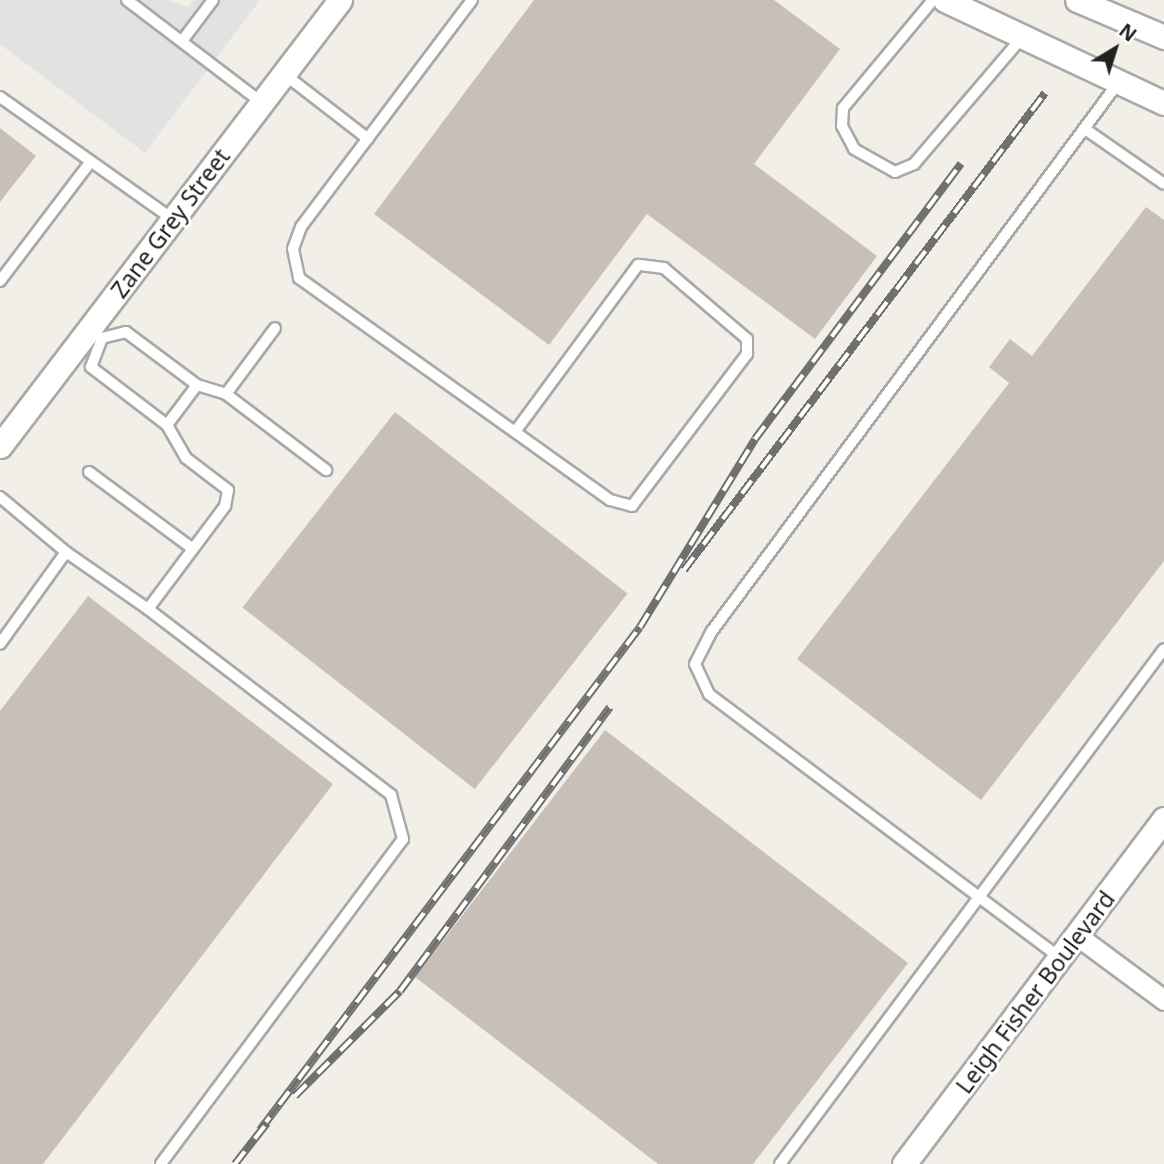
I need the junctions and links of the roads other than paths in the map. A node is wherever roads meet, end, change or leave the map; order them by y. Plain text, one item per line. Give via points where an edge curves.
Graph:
1 (127, 0) edge
2 (213, 0) edge
3 (340, 0) edge
4 (472, 0) edge
5 (933, 0) edge
6 (945, 0) edge
7 (1077, 0) edge
8 (1164, 37) edge
9 (1020, 40) junction
10 (182, 41) junction
11 (284, 74) junction
12 (1118, 83) junction
13 (0, 97) edge
14 (262, 103) junction
15 (1164, 103) edge
16 (1085, 129) junction
17 (368, 139) junction
18 (88, 165) junction
19 (1164, 184) edge
20 (173, 219) junction
21 (0, 281) edge
22 (275, 328) dead end
23 (96, 333) junction
24 (197, 386) junction
25 (226, 394) junction
26 (167, 425) junction
27 (515, 432) junction
28 (0, 446) edge
29 (326, 470) dead end
30 (89, 472) dead end
31 (0, 497) edge
32 (193, 549) junction
33 (66, 552) junction
34 (148, 609) junction
35 (0, 644) edge
36 (1164, 649) edge
37 (1162, 828) edge
38 (979, 897) junction
39 (1079, 937) junction
40 (1062, 959) junction
41 (1164, 1000) edge
42 (161, 1164) edge
43 (780, 1164) edge
44 (904, 1164) edge

1 - 10 lane
2 - 10 lane
3 - 11 street, Zane Grey Street
4 - 17 lane
5 - 9 lane via 843,108 842,126 854,149 895,172 914,164
6 - 9 street
7 - 8 street
9 - 12 street
10 - 14 lane
11 - 14 street, Zane Grey Street
11 - 17 lane
12 - 15 street
12 - 16 lane
13 - 18 lane
14 - 20 street, Zane Grey Street
16 - 19 lane
16 - 38 lane via 712,631 695,664 709,694
17 - 27 lane via 301,227 293,249 299,278
18 - 20 lane
18 - 21 lane
20 - 23 street, Zane Grey Street
22 - 25 lane
23 - 24 lane via 126,332
23 - 26 lane via 91,367
23 - 28 street, Zane Grey Street
24 - 25 lane
24 - 26 lane
25 - 29 lane
26 - 32 lane via 186,458 228,490 225,506
27 - 27 lane via 610,500 632,506 747,354 747,339 664,268 638,265
30 - 32 lane
31 - 33 lane
32 - 34 lane
33 - 34 lane
33 - 35 lane
34 - 42 lane via 391,795 403,839
36 - 38 lane
37 - 39 street, Leigh Fisher Boulevard
38 - 40 lane
38 - 43 lane
39 - 40 street, Leigh Fisher Boulevard
39 - 41 street
40 - 44 street, Leigh Fisher Boulevard

